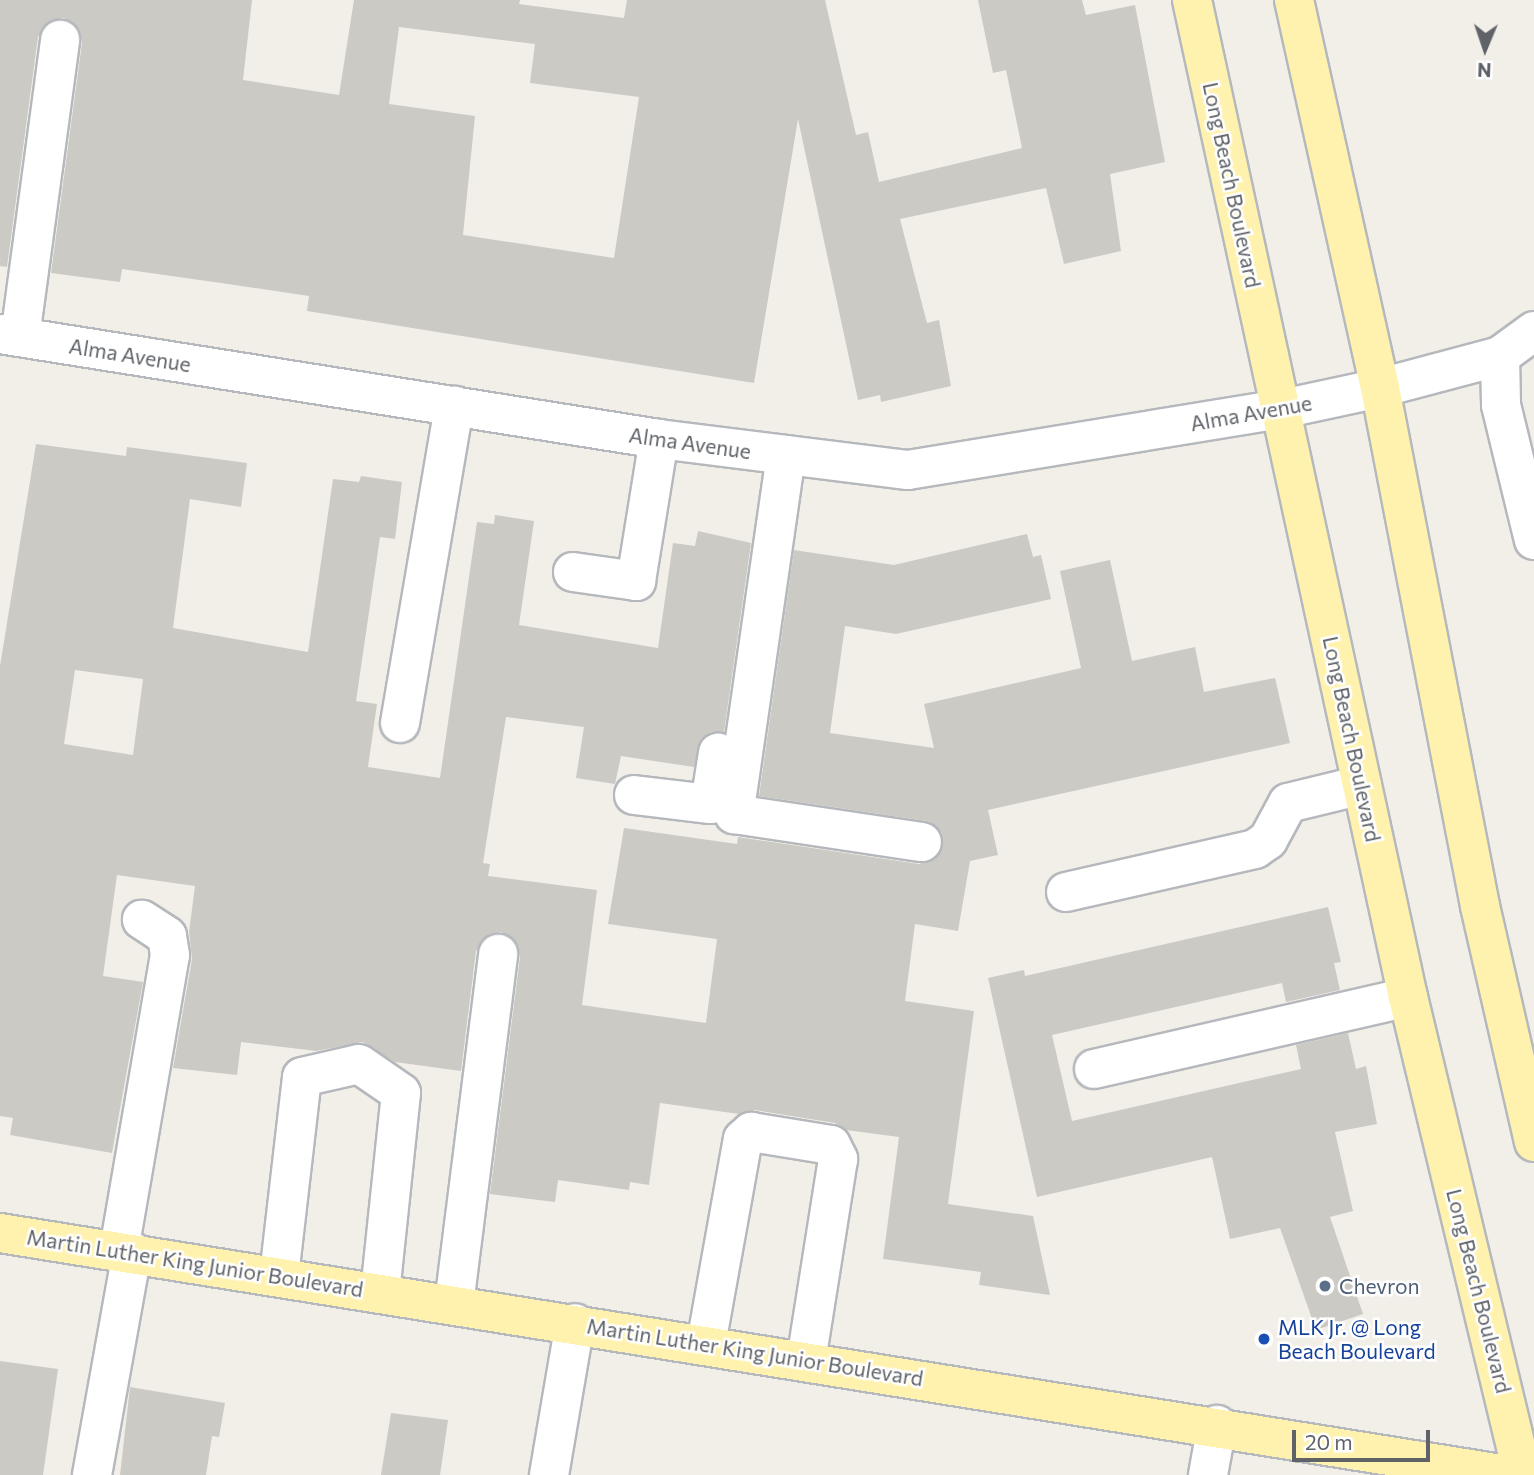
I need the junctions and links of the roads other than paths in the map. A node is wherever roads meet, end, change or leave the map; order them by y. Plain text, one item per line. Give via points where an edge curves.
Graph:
1 (1192, 0) edge
2 (1294, 0) edge
3 (60, 40) dead end
4 (1534, 331) edge
5 (10, 336) edge
6 (1500, 356) junction
7 (1380, 388) junction
8 (454, 406) junction
9 (1282, 409) junction
10 (659, 439) junction
11 (775, 454) junction
12 (1534, 540) edge
13 (573, 572) dead end
14 (400, 723) dead end
15 (1363, 785) junction
16 (634, 795) dead end
17 (922, 842) dead end
18 (1066, 891) dead end
19 (142, 920) dead end
20 (498, 954) dead end
21 (1408, 996) junction
22 (1094, 1069) dead end
23 (1534, 1142) edge
24 (0, 1233) edge
25 (125, 1251) junction
26 (279, 1276) junction
27 (380, 1292) junction
28 (454, 1304) junction
29 (575, 1323) junction
30 (706, 1344) junction
31 (806, 1360) junction
32 (1217, 1425) junction
33 (92, 1475) edge
34 (549, 1475) edge
35 (1208, 1475) edge
36 (1508, 1475) edge
37 (1523, 1475) edge

1 - 9 main road, Long Beach Boulevard
2 - 7 main road
3 - 5 street
4 - 6 street
5 - 8 street, Alma Avenue
6 - 7 street, Alma Avenue
6 - 12 street via 1501,405
7 - 9 street, Alma Avenue
7 - 23 main road via 1480,906
8 - 10 street, Alma Avenue
8 - 14 street
9 - 11 street, Alma Avenue via 908,470
9 - 15 main road, Long Beach Boulevard
10 - 11 street, Alma Avenue
10 - 13 street via 636,581
11 - 16 street via 710,804
11 - 17 street via 734,814
15 - 18 street via 1288,803 1268,840 1255,849
15 - 21 main road, Long Beach Boulevard
19 - 25 street via 167,936 170,955
20 - 28 street
21 - 22 street
21 - 37 main road, Long Beach Boulevard
24 - 25 main road, Martin Luther King Junior Boulevard
25 - 26 main road, Martin Luther King Junior Boulevard
25 - 33 street
26 - 27 main road, Martin Luther King Junior Boulevard
26 - 27 street via 302,1077 359,1064 401,1093
27 - 28 main road, Martin Luther King Junior Boulevard
28 - 29 main road, Martin Luther King Junior Boulevard
29 - 30 main road, Martin Luther King Junior Boulevard
29 - 34 street
30 - 31 main road, Martin Luther King Junior Boulevard
30 - 31 street via 743,1139 751,1132 831,1145 838,1159
31 - 32 main road, Martin Luther King Junior Boulevard
32 - 35 street
32 - 36 main road, Martin Luther King Junior Boulevard

